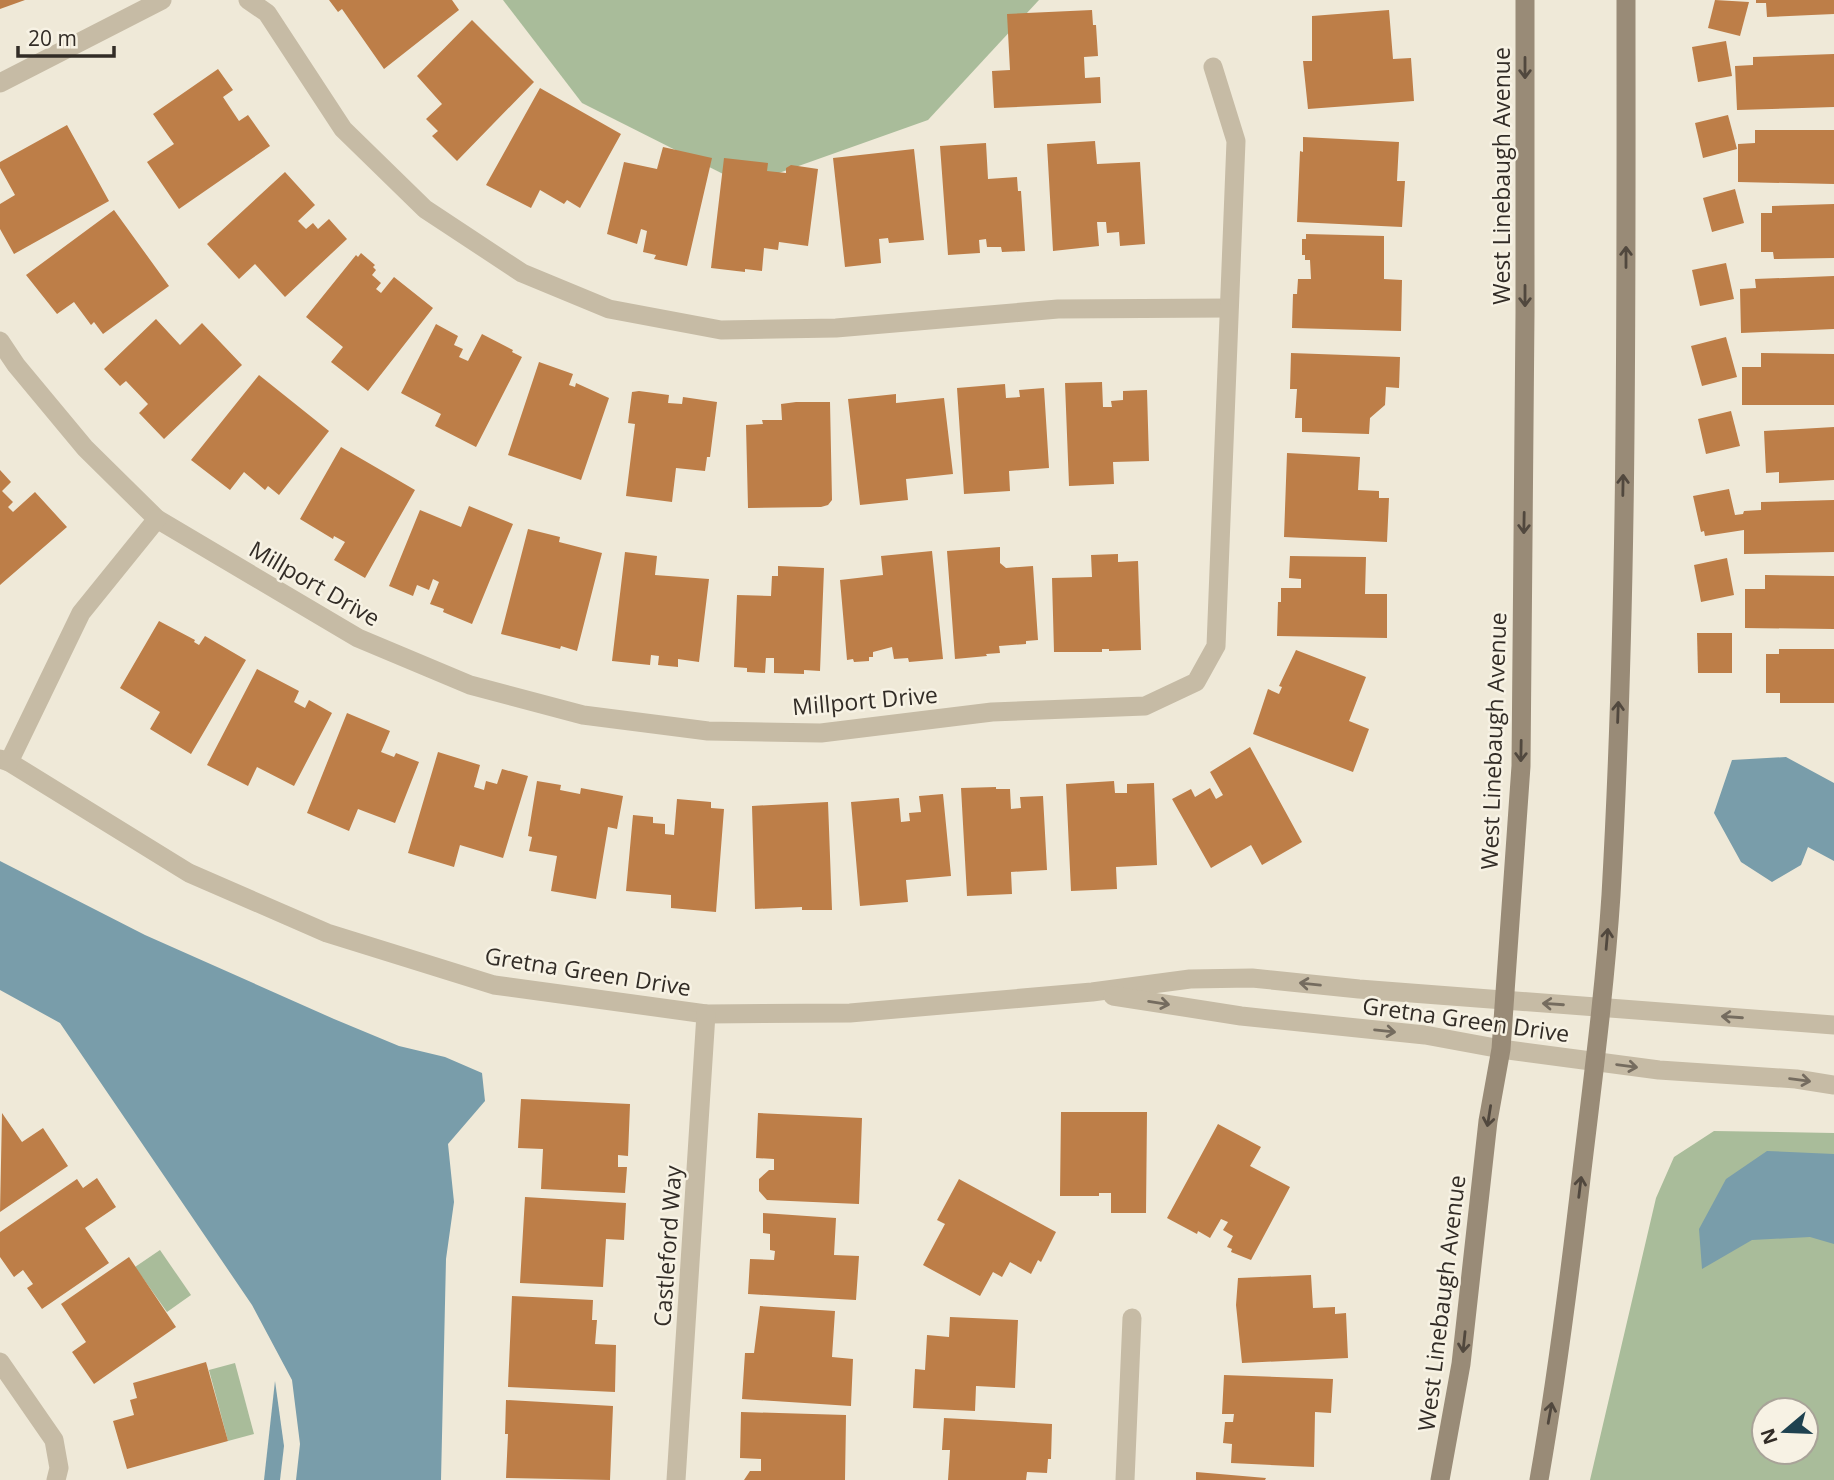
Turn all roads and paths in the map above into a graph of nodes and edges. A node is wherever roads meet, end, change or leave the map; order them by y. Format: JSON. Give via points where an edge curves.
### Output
{"nodes":[{"id":1,"x":162,"y":0,"type":"edge"},
{"id":2,"x":248,"y":0,"type":"edge"},
{"id":3,"x":1525,"y":0,"type":"edge"},
{"id":4,"x":1626,"y":0,"type":"edge"},
{"id":5,"x":1213,"y":67,"type":"dead end"},
{"id":6,"x":0,"y":83,"type":"edge"},
{"id":7,"x":1228,"y":307,"type":"junction"},
{"id":8,"x":0,"y":341,"type":"edge"},
{"id":9,"x":157,"y":519,"type":"junction"},
{"id":10,"x":5,"y":760,"type":"edge"},
{"id":11,"x":1092,"y":992,"type":"junction"},
{"id":12,"x":1504,"y":1000,"type":"junction"},
{"id":13,"x":1601,"y":1007,"type":"junction"},
{"id":14,"x":706,"y":1014,"type":"junction"},
{"id":15,"x":1834,"y":1025,"type":"edge"},
{"id":16,"x":1501,"y":1048,"type":"junction"},
{"id":17,"x":1595,"y":1061,"type":"junction"},
{"id":18,"x":1834,"y":1085,"type":"edge"},
{"id":19,"x":1132,"y":1318,"type":"dead end"},
{"id":20,"x":0,"y":1362,"type":"edge"},
{"id":21,"x":56,"y":1480,"type":"edge"},
{"id":22,"x":676,"y":1480,"type":"edge"},
{"id":23,"x":1125,"y":1480,"type":"edge"},
{"id":24,"x":1440,"y":1480,"type":"edge"},
{"id":25,"x":1539,"y":1480,"type":"edge"}],
"edges":[{"from":1,"to":6,"type":"street"},
{"from":2,"to":7,"type":"street","via":[[267,13],[343,129],[425,209],[522,274],[608,309],[720,330],[836,328],[1058,309]]},
{"from":3,"to":12,"type":"main road","name":"West Linebaugh Avenue","one_way":true,"via":[[1521,766]]},
{"from":13,"to":4,"type":"main road","one_way":true,"via":[[1611,897],[1620,680]]},
{"from":5,"to":7,"type":"street","name":"Millport Drive","via":[[1236,141]]},
{"from":7,"to":9,"type":"street","name":"Millport Drive","via":[[1216,646],[1196,682],[1145,706],[992,712],[821,733],[708,731],[583,715],[470,685],[358,638]]},
{"from":8,"to":9,"type":"street","name":"Millport Drive","via":[[85,448]]},
{"from":9,"to":10,"type":"street","via":[[81,613]]},
{"from":10,"to":14,"type":"street","name":"Gretna Green Drive","via":[[189,873],[327,933],[494,985]]},
{"from":12,"to":11,"type":"street","name":"Gretna Green Drive","one_way":true,"via":[[1252,978],[1190,979]]},
{"from":11,"to":14,"type":"street","name":"Gretna Green Drive","via":[[850,1013]]},
{"from":11,"to":16,"type":"street","name":"Gretna Green Drive","one_way":true,"via":[[1241,1016],[1425,1035]]},
{"from":13,"to":12,"type":"street","name":"Gretna Green Drive","one_way":true},
{"from":12,"to":16,"type":"main road","name":"West Linebaugh Avenue"},
{"from":15,"to":13,"type":"street","name":"Gretna Green Drive","one_way":true},
{"from":13,"to":17,"type":"main road"},
{"from":14,"to":22,"type":"street","name":"Castleford Way"},
{"from":16,"to":17,"type":"street","name":"Gretna Green Drive"},
{"from":16,"to":24,"type":"main road","name":"West Linebaugh Avenue","one_way":true,"via":[[1488,1121],[1461,1364]]},
{"from":17,"to":18,"type":"street","name":"Gretna Green Drive","one_way":true},
{"from":25,"to":17,"type":"main road","one_way":true,"via":[[1558,1369]]},
{"from":19,"to":23,"type":"street"},
{"from":20,"to":21,"type":"street","via":[[54,1440],[59,1468]]}]}
